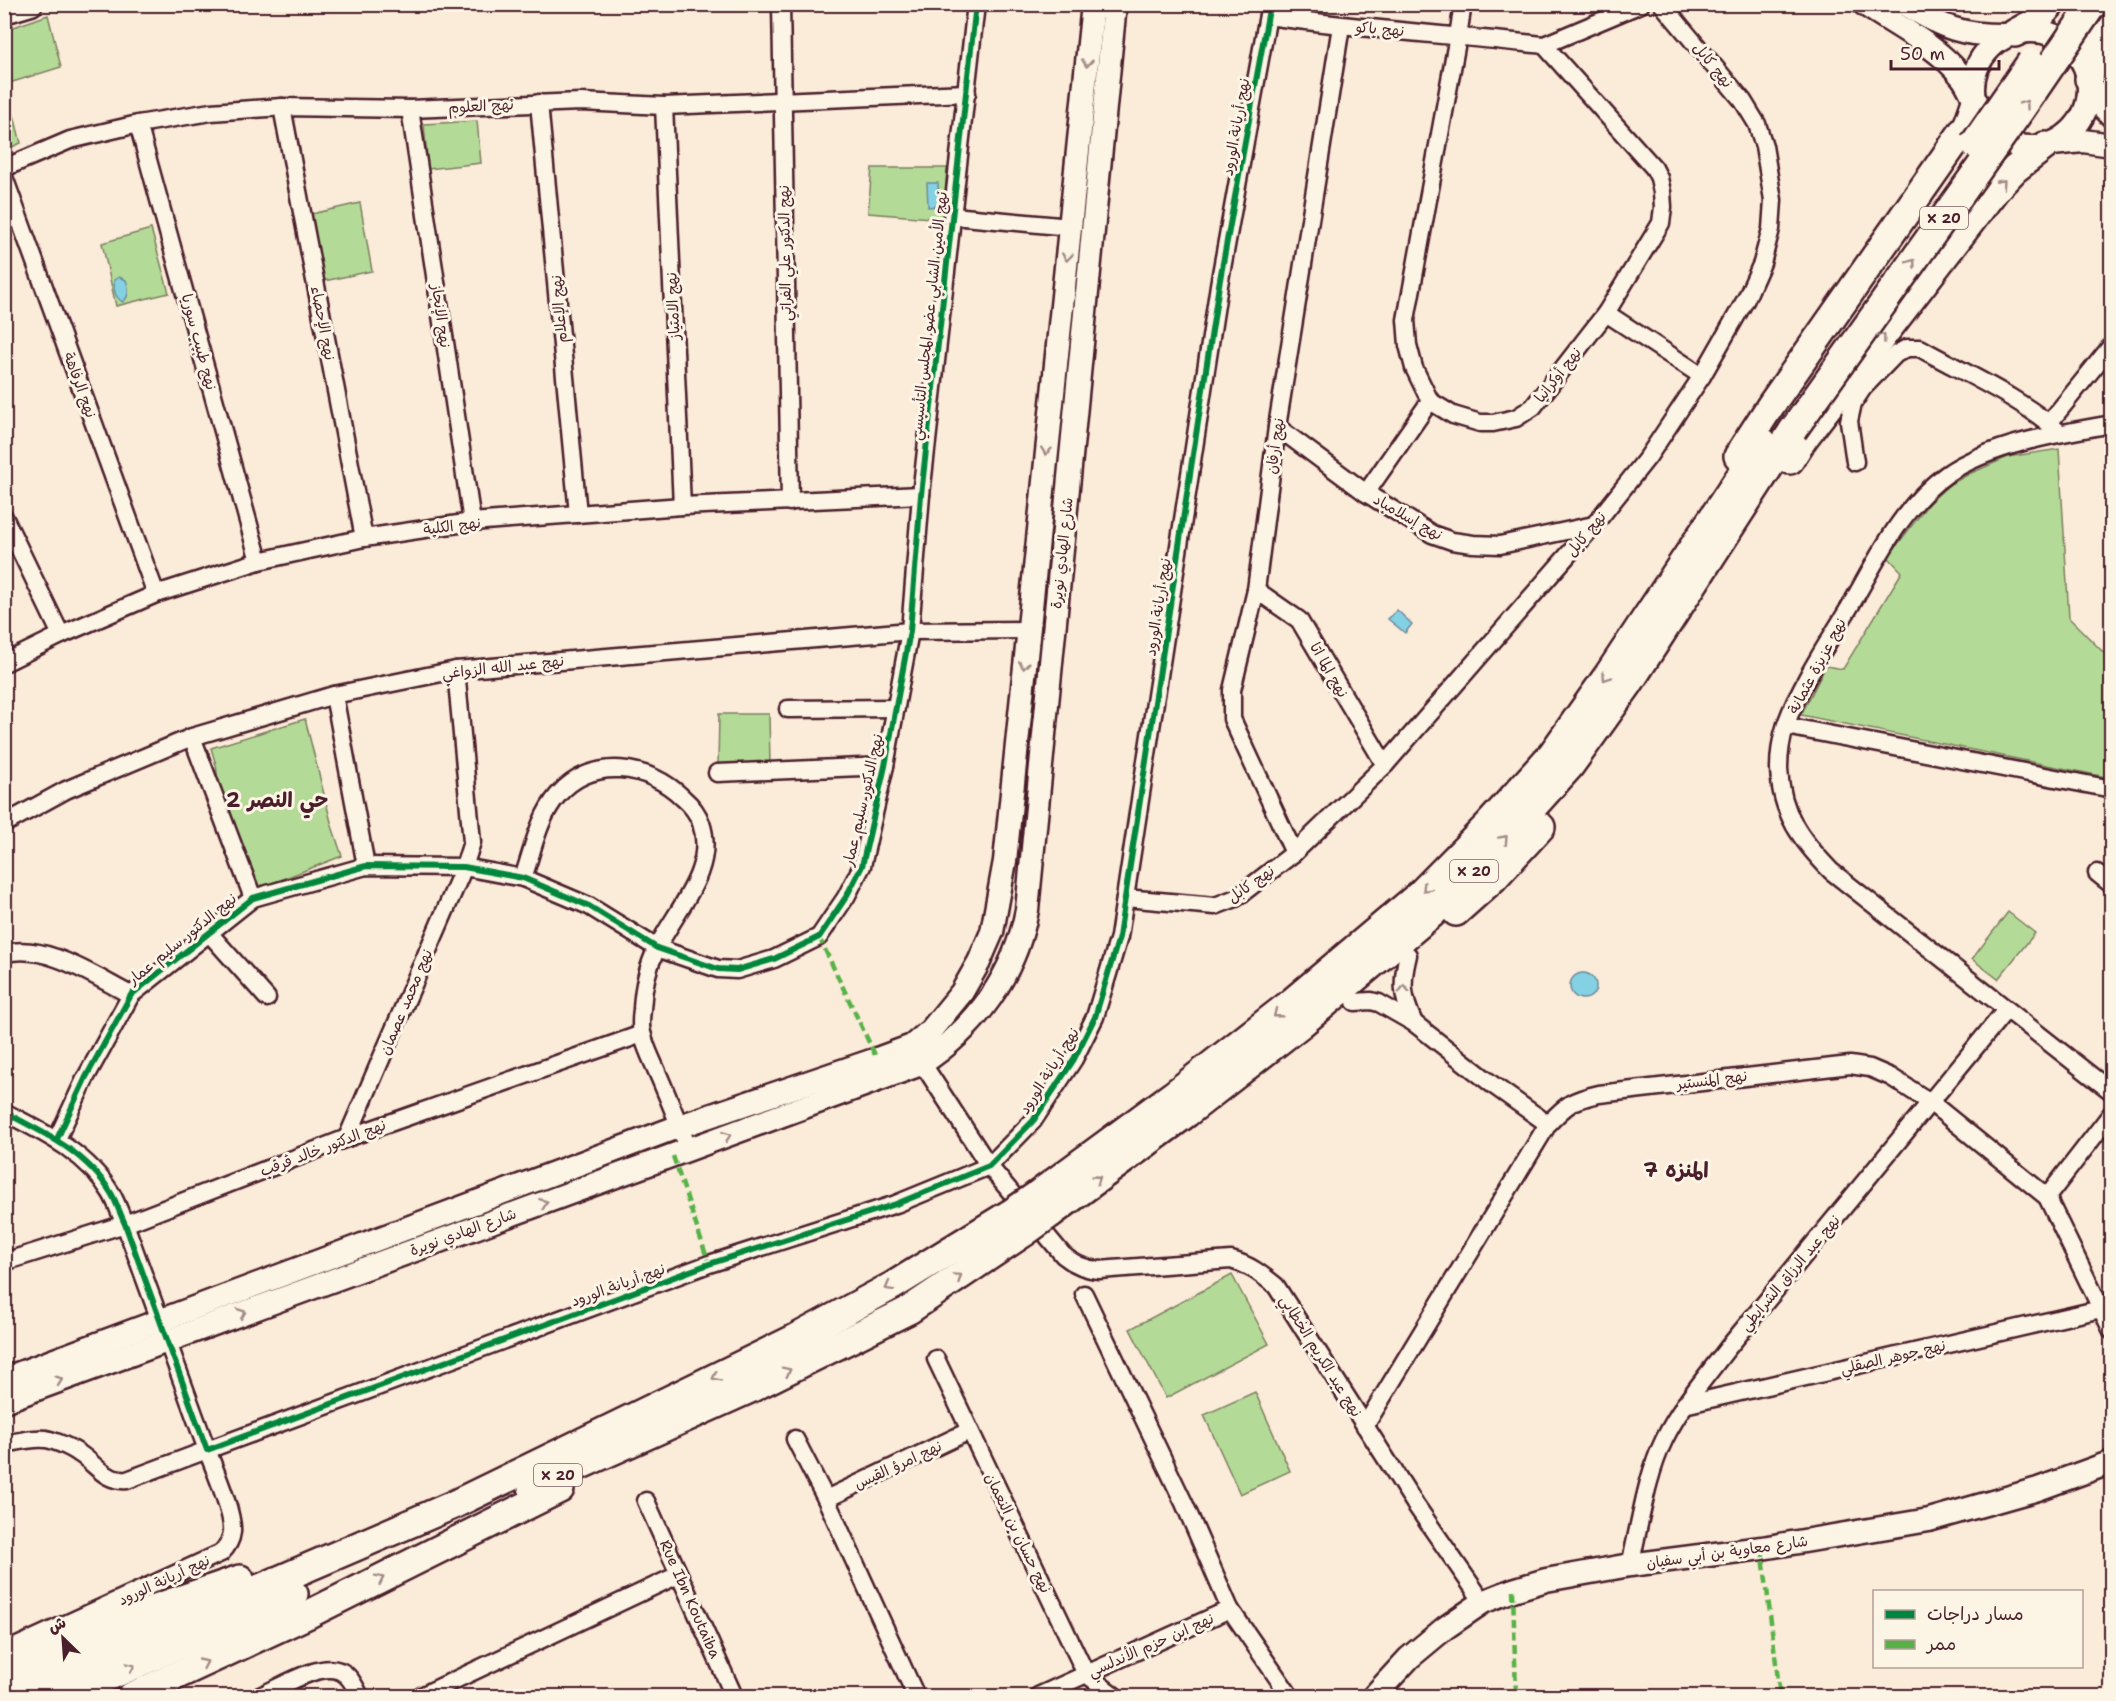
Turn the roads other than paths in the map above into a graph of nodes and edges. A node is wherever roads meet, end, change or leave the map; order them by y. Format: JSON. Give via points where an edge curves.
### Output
{"nodes":[{"id":1,"x":31,"y":4,"type":"edge"},
{"id":2,"x":781,"y":4,"type":"edge"},
{"id":3,"x":976,"y":4,"type":"edge"},
{"id":4,"x":1093,"y":4,"type":"edge"},
{"id":5,"x":1115,"y":4,"type":"edge"},
{"id":6,"x":1463,"y":4,"type":"edge"},
{"id":7,"x":1641,"y":4,"type":"edge"},
{"id":8,"x":1662,"y":4,"type":"edge"},
{"id":9,"x":1864,"y":4,"type":"edge"},
{"id":10,"x":1905,"y":4,"type":"edge"},
{"id":11,"x":2051,"y":4,"type":"edge"},
{"id":12,"x":2071,"y":4,"type":"edge"},
{"id":13,"x":2093,"y":4,"type":"edge"},
{"id":14,"x":5,"y":9,"type":"edge"},
{"id":15,"x":1269,"y":10,"type":"edge"},
{"id":16,"x":2112,"y":15,"type":"edge"},
{"id":17,"x":1341,"y":26,"type":"junction"},
{"id":18,"x":2011,"y":34,"type":"junction"},
{"id":19,"x":1458,"y":36,"type":"junction"},
{"id":20,"x":1544,"y":45,"type":"junction"},
{"id":21,"x":2090,"y":82,"type":"junction"},
{"id":22,"x":967,"y":93,"type":"junction"},
{"id":23,"x":782,"y":100,"type":"junction"},
{"id":24,"x":1974,"y":101,"type":"junction"},
{"id":25,"x":539,"y":103,"type":"junction"},
{"id":26,"x":664,"y":106,"type":"junction"},
{"id":27,"x":282,"y":107,"type":"junction"},
{"id":28,"x":410,"y":109,"type":"junction"},
{"id":29,"x":2112,"y":116,"type":"edge"},
{"id":30,"x":138,"y":124,"type":"junction"},
{"id":31,"x":2048,"y":145,"type":"junction"},
{"id":32,"x":2112,"y":145,"type":"edge"},
{"id":33,"x":4,"y":168,"type":"edge"},
{"id":34,"x":4,"y":177,"type":"edge"},
{"id":35,"x":953,"y":216,"type":"junction"},
{"id":36,"x":1070,"y":227,"type":"junction"},
{"id":37,"x":1606,"y":313,"type":"junction"},
{"id":38,"x":2112,"y":345,"type":"edge"},
{"id":39,"x":1702,"y":376,"type":"junction"},
{"id":40,"x":1430,"y":401,"type":"junction"},
{"id":41,"x":1786,"y":424,"type":"junction"},
{"id":42,"x":2112,"y":424,"type":"edge"},
{"id":43,"x":1277,"y":427,"type":"junction"},
{"id":44,"x":2055,"y":428,"type":"junction"},
{"id":45,"x":1855,"y":462,"type":"dead end"},
{"id":46,"x":1366,"y":493,"type":"junction"},
{"id":47,"x":921,"y":495,"type":"junction"},
{"id":48,"x":790,"y":502,"type":"junction"},
{"id":49,"x":682,"y":506,"type":"junction"},
{"id":50,"x":578,"y":514,"type":"junction"},
{"id":51,"x":4,"y":517,"type":"edge"},
{"id":52,"x":471,"y":522,"type":"junction"},
{"id":53,"x":1594,"y":525,"type":"junction"},
{"id":54,"x":364,"y":538,"type":"junction"},
{"id":55,"x":259,"y":561,"type":"junction"},
{"id":56,"x":1256,"y":590,"type":"junction"},
{"id":57,"x":156,"y":594,"type":"junction"},
{"id":58,"x":1027,"y":630,"type":"junction"},
{"id":59,"x":910,"y":631,"type":"junction"},
{"id":60,"x":61,"y":635,"type":"junction"},
{"id":61,"x":1640,"y":647,"type":"junction"},
{"id":62,"x":4,"y":663,"type":"edge"},
{"id":63,"x":456,"y":670,"type":"junction"},
{"id":64,"x":1628,"y":685,"type":"junction"},
{"id":65,"x":334,"y":695,"type":"junction"},
{"id":66,"x":896,"y":708,"type":"junction"},
{"id":67,"x":788,"y":709,"type":"dead end"},
{"id":68,"x":1786,"y":726,"type":"junction"},
{"id":69,"x":192,"y":737,"type":"junction"},
{"id":70,"x":1385,"y":765,"type":"junction"},
{"id":71,"x":885,"y":766,"type":"junction"},
{"id":72,"x":717,"y":772,"type":"dead end"},
{"id":73,"x":2112,"y":789,"type":"edge"},
{"id":74,"x":4,"y":824,"type":"edge"},
{"id":75,"x":1294,"y":853,"type":"junction"},
{"id":76,"x":366,"y":866,"type":"junction"},
{"id":77,"x":464,"y":867,"type":"junction"},
{"id":78,"x":2097,"y":873,"type":"dead end"},
{"id":79,"x":523,"y":878,"type":"junction"},
{"id":80,"x":2112,"y":885,"type":"edge"},
{"id":81,"x":254,"y":898,"type":"junction"},
{"id":82,"x":1125,"y":898,"type":"junction"},
{"id":83,"x":209,"y":933,"type":"junction"},
{"id":84,"x":657,"y":948,"type":"junction"},
{"id":85,"x":4,"y":954,"type":"edge"},
{"id":86,"x":1408,"y":955,"type":"junction"},
{"id":87,"x":131,"y":995,"type":"junction"},
{"id":88,"x":267,"y":998,"type":"dead end"},
{"id":89,"x":1355,"y":1002,"type":"junction"},
{"id":90,"x":2006,"y":1010,"type":"junction"},
{"id":91,"x":1414,"y":1023,"type":"junction"},
{"id":92,"x":642,"y":1034,"type":"junction"},
{"id":93,"x":916,"y":1055,"type":"junction"},
{"id":94,"x":2112,"y":1092,"type":"edge"},
{"id":95,"x":1930,"y":1102,"type":"junction"},
{"id":96,"x":4,"y":1112,"type":"edge"},
{"id":97,"x":1187,"y":1113,"type":"junction"},
{"id":98,"x":2112,"y":1113,"type":"edge"},
{"id":99,"x":1548,"y":1124,"type":"junction"},
{"id":100,"x":680,"y":1126,"type":"junction"},
{"id":101,"x":347,"y":1138,"type":"junction"},
{"id":102,"x":57,"y":1139,"type":"junction"},
{"id":103,"x":689,"y":1150,"type":"junction"},
{"id":104,"x":989,"y":1166,"type":"junction"},
{"id":105,"x":2047,"y":1197,"type":"junction"},
{"id":106,"x":1044,"y":1204,"type":"junction"},
{"id":107,"x":1018,"y":1222,"type":"junction"},
{"id":108,"x":125,"y":1224,"type":"junction"},
{"id":109,"x":4,"y":1262,"type":"edge"},
{"id":110,"x":1084,"y":1294,"type":"dead end"},
{"id":111,"x":2101,"y":1309,"type":"junction"},
{"id":112,"x":164,"y":1331,"type":"junction"},
{"id":113,"x":2112,"y":1331,"type":"edge"},
{"id":114,"x":936,"y":1359,"type":"dead end"},
{"id":115,"x":4,"y":1379,"type":"edge"},
{"id":116,"x":748,"y":1390,"type":"junction"},
{"id":117,"x":4,"y":1401,"type":"edge"},
{"id":118,"x":1684,"y":1405,"type":"junction"},
{"id":119,"x":1365,"y":1426,"type":"junction"},
{"id":120,"x":609,"y":1430,"type":"junction"},
{"id":121,"x":969,"y":1431,"type":"junction"},
{"id":122,"x":795,"y":1438,"type":"dead end"},
{"id":123,"x":4,"y":1444,"type":"edge"},
{"id":124,"x":207,"y":1450,"type":"junction"},
{"id":125,"x":2112,"y":1462,"type":"edge"},
{"id":126,"x":826,"y":1499,"type":"junction"},
{"id":127,"x":646,"y":1501,"type":"dead end"},
{"id":128,"x":1630,"y":1565,"type":"junction"},
{"id":129,"x":267,"y":1570,"type":"junction"},
{"id":130,"x":678,"y":1575,"type":"junction"},
{"id":131,"x":1483,"y":1602,"type":"junction"},
{"id":132,"x":1230,"y":1609,"type":"junction"},
{"id":133,"x":4,"y":1652,"type":"edge"},
{"id":134,"x":4,"y":1672,"type":"edge"},
{"id":135,"x":1086,"y":1674,"type":"junction"},
{"id":136,"x":4,"y":1683,"type":"edge"},
{"id":137,"x":69,"y":1686,"type":"edge"},
{"id":138,"x":15,"y":1696,"type":"edge"},
{"id":139,"x":132,"y":1696,"type":"edge"},
{"id":140,"x":260,"y":1696,"type":"edge"},
{"id":141,"x":360,"y":1696,"type":"edge"},
{"id":142,"x":421,"y":1696,"type":"edge"},
{"id":143,"x":735,"y":1696,"type":"edge"},
{"id":144,"x":916,"y":1696,"type":"edge"},
{"id":145,"x":1038,"y":1696,"type":"edge"},
{"id":146,"x":1115,"y":1696,"type":"edge"},
{"id":147,"x":1290,"y":1696,"type":"edge"},
{"id":148,"x":1374,"y":1696,"type":"edge"}],
"edges":[{"from":1,"to":14,"type":"main road"},
{"from":2,"to":23,"type":"street","name":"نهج الدكتور علي الفراتي"},
{"from":3,"to":22,"type":"street","name":"نهج الأمين الشابي عضو المجلس التأسيسي"},
{"from":4,"to":36,"type":"main road","name":"شارع الهادي نويرة","one_way":true},
{"from":5,"to":93,"type":"main road","name":"شارع الهادي نويرة","via":[[1023,933],[1015,956],[982,1010],[942,1050]]},
{"from":6,"to":19,"type":"street"},
{"from":7,"to":20,"type":"street"},
{"from":8,"to":39,"type":"street","name":"نهج كابل","via":[[1743,101],[1757,124],[1773,200],[1771,229],[1762,263]]},
{"from":9,"to":24,"type":"main road","via":[[1950,64],[1964,79]]},
{"from":10,"to":18,"type":"main road","via":[[1955,31],[1981,36]]},
{"from":11,"to":18,"type":"highway","via":[[2035,22]]},
{"from":12,"to":41,"type":"highway","number":"X 20","bridge":true},
{"from":41,"to":13,"type":"highway","number":"X 20","one_way":true,"bridge":true,"via":[[2022,108]]},
{"from":15,"to":17,"type":"street","name":"نهج باكو"},
{"from":15,"to":82,"type":"street","name":"نهج أريانة الورود","via":[[1220,285]]},
{"from":16,"to":21,"type":"highway","via":[[2098,44]]},
{"from":17,"to":19,"type":"street","name":"نهج باكو"},
{"from":17,"to":43,"type":"street","name":"نهج أرفان"},
{"from":18,"to":21,"type":"main road","via":[[2034,30],[2054,35],[2083,60]]},
{"from":18,"to":24,"type":"main road","via":[[1992,46],[1980,61],[1974,79]]},
{"from":19,"to":20,"type":"street"},
{"from":19,"to":40,"type":"street","via":[[1406,320],[1414,368]]},
{"from":20,"to":37,"type":"street","name":"نهج أوكرانيا","via":[[1659,178],[1663,207],[1660,223]]},
{"from":21,"to":29,"type":"main road","via":[[2096,97]]},
{"from":21,"to":31,"type":"main road","via":[[2088,103],[2080,121],[2067,135]]},
{"from":22,"to":23,"type":"street","name":"نهج العلوم"},
{"from":22,"to":35,"type":"street","name":"نهج الأمين الشابي عضو المجلس التأسيسي"},
{"from":23,"to":26,"type":"street","name":"نهج العلوم"},
{"from":23,"to":48,"type":"street","name":"نهج الدكتور علي الفراتي"},
{"from":24,"to":31,"type":"main road","via":[[1982,120],[2009,143],[2027,147]]},
{"from":24,"to":61,"type":"highway","via":[[1968,124],[1771,405],[1686,536]]},
{"from":25,"to":26,"type":"street","name":"نهج العلوم"},
{"from":25,"to":28,"type":"street","name":"نهج العلوم"},
{"from":25,"to":50,"type":"street","name":"نهج الإعلام"},
{"from":26,"to":49,"type":"street","name":"نهج الامتياز"},
{"from":27,"to":28,"type":"street","name":"نهج العلوم"},
{"from":27,"to":30,"type":"street","name":"نهج العلوم","via":[[211,112]]},
{"from":27,"to":54,"type":"street","name":"نهج الإحصاء"},
{"from":28,"to":52,"type":"street","name":"نهج الإنجاز"},
{"from":30,"to":33,"type":"street","name":"نهج العلوم","via":[[70,140]]},
{"from":30,"to":55,"type":"street","name":"نهج طبيب سوريا"},
{"from":31,"to":32,"type":"main road","via":[[2083,141]]},
{"from":61,"to":31,"type":"highway","one_way":true,"via":[[1728,558],[1804,438],[1976,214],[2014,169]]},
{"from":34,"to":57,"type":"street","name":"نهج الرفاهة"},
{"from":35,"to":36,"type":"street"},
{"from":35,"to":47,"type":"street","name":"نهج الأمين الشابي عضو المجلس التأسيسي"},
{"from":36,"to":58,"type":"main road","name":"شارع الهادي نويرة","one_way":true},
{"from":37,"to":39,"type":"street"},
{"from":37,"to":40,"type":"street","name":"نهج أوكرانيا","via":[[1533,407],[1515,418],[1493,423],[1473,421],[1453,416]]},
{"from":38,"to":44,"type":"street"},
{"from":39,"to":53,"type":"street","name":"نهج كابل","via":[[1648,457]]},
{"from":40,"to":46,"type":"street"},
{"from":41,"to":61,"type":"highway","number":"X 20"},
{"from":42,"to":44,"type":"street","name":"نهج عزيزة عثمانة"},
{"from":43,"to":46,"type":"street","name":"نهج إسلامباد"},
{"from":43,"to":56,"type":"street","name":"نهج أرفان"},
{"from":44,"to":45,"type":"street","via":[[2007,396],[1920,348],[1907,348],[1896,354],[1853,403],[1849,421]]},
{"from":44,"to":68,"type":"street","name":"نهج عزيزة عثمانة","via":[[1979,456],[1947,474],[1920,498],[1898,525],[1811,671]]},
{"from":46,"to":53,"type":"street","name":"نهج إسلامباد","via":[[1432,534],[1473,544],[1500,544]]},
{"from":47,"to":48,"type":"street","name":"نهج الكلية"},
{"from":47,"to":59,"type":"street","name":"نهج الأمين الشابي عضو المجلس التأسيسي"},
{"from":48,"to":49,"type":"street","name":"نهج الكلية"},
{"from":49,"to":50,"type":"street","name":"نهج الكلية"},
{"from":50,"to":52,"type":"street","name":"نهج الكلية"},
{"from":51,"to":60,"type":"street"},
{"from":52,"to":54,"type":"street","name":"نهج الكلية"},
{"from":53,"to":70,"type":"street","name":"نهج كابل"},
{"from":54,"to":55,"type":"street","name":"نهج الكلية"},
{"from":55,"to":57,"type":"street","name":"نهج الكلية"},
{"from":56,"to":70,"type":"street","name":"نهج الما اتا","via":[[1299,620]]},
{"from":56,"to":75,"type":"street","name":"نهج أرفان","via":[[1232,690],[1232,719]]},
{"from":57,"to":60,"type":"street","name":"نهج الكلية"},
{"from":58,"to":59,"type":"street","name":"نهج عبد الله الزواغي"},
{"from":58,"to":93,"type":"main road","name":"شارع الهادي نويرة","one_way":true,"via":[[1005,861],[992,932],[962,992]]},
{"from":59,"to":63,"type":"street","name":"نهج عبد الله الزواغي"},
{"from":59,"to":66,"type":"street","name":"نهج الدكتور سليم عمار"},
{"from":60,"to":62,"type":"street","name":"نهج الكلية"},
{"from":61,"to":64,"type":"highway","number":"X 20"},
{"from":61,"to":106,"type":"highway","number":"X 20","one_way":true,"via":[[1552,754],[1420,894]]},
{"from":63,"to":65,"type":"street","name":"نهج عبد الله الزواغي"},
{"from":63,"to":77,"type":"street","name":"نهج محمد عصمان","via":[[472,842]]},
{"from":64,"to":86,"type":"highway","via":[[1545,822],[1494,878]]},
{"from":97,"to":64,"type":"highway","number":"X 20","one_way":true,"via":[[1433,912],[1570,766]]},
{"from":65,"to":69,"type":"street","name":"نهج عبد الله الزواغي"},
{"from":65,"to":76,"type":"street"},
{"from":66,"to":67,"type":"street"},
{"from":66,"to":71,"type":"street","name":"نهج الدكتور سليم عمار"},
{"from":68,"to":73,"type":"street"},
{"from":68,"to":90,"type":"street","name":"نهج عزيزة عثمانة","via":[[1779,770],[1783,801],[1807,846],[1831,871]]},
{"from":69,"to":74,"type":"street","name":"نهج عبد الله الزواغي","via":[[66,790]]},
{"from":69,"to":81,"type":"street"},
{"from":70,"to":75,"type":"street","name":"نهج كابل"},
{"from":71,"to":72,"type":"street"},
{"from":71,"to":84,"type":"street","name":"نهج الدكتور سليم عمار","via":[[862,866],[819,937],[774,959],[737,970],[718,969]]},
{"from":75,"to":82,"type":"street","name":"نهج كابل","via":[[1236,898],[1215,906]]},
{"from":76,"to":77,"type":"street","name":"نهج الدكتور سليم عمار"},
{"from":76,"to":81,"type":"street","name":"نهج الدكتور سليم عمار"},
{"from":77,"to":79,"type":"street","name":"نهج الدكتور سليم عمار"},
{"from":77,"to":101,"type":"street","name":"نهج محمد عصمان"},
{"from":78,"to":80,"type":"street"},
{"from":79,"to":84,"type":"street","name":"نهج الدكتور سليم عمار","via":[[589,906]]},
{"from":79,"to":84,"type":"street","via":[[544,814],[559,794],[579,778],[602,769],[627,768],[649,774],[671,786],[689,804],[701,823],[705,848],[699,874]]},
{"from":81,"to":83,"type":"street","name":"نهج الدكتور سليم عمار"},
{"from":82,"to":104,"type":"street","name":"نهج أريانة الورود","via":[[1111,970],[1095,1017],[1074,1059],[1033,1121]]},
{"from":83,"to":87,"type":"street","name":"نهج الدكتور سليم عمار"},
{"from":83,"to":88,"type":"street"},
{"from":84,"to":92,"type":"street","via":[[647,975]]},
{"from":85,"to":87,"type":"street","via":[[30,952],[55,957]]},
{"from":86,"to":89,"type":"highway"},
{"from":91,"to":86,"type":"street","one_way":true,"via":[[1404,1001]]},
{"from":87,"to":102,"type":"street","name":"نهج الدكتور سليم عمار"},
{"from":89,"to":91,"type":"street","via":[[1379,1003]]},
{"from":89,"to":97,"type":"highway"},
{"from":90,"to":94,"type":"street","name":"نهج عزيزة عثمانة"},
{"from":90,"to":95,"type":"street","name":"نهج عبد الرزاق الشرايطي"},
{"from":91,"to":99,"type":"street"},
{"from":92,"to":100,"type":"street"},
{"from":92,"to":101,"type":"street","name":"نهج الدكتور خالد قرقب"},
{"from":93,"to":100,"type":"main road","name":"شارع الهادي نويرة","via":[[877,1059]]},
{"from":103,"to":93,"type":"main road","name":"شارع الهادي نويرة","one_way":true},
{"from":93,"to":104,"type":"street","name":"نهج عبد الكريم الخطابي"},
{"from":95,"to":99,"type":"street","name":"نهج المنستير","via":[[1891,1077],[1850,1065],[1599,1094],[1566,1105]]},
{"from":95,"to":105,"type":"street","name":"نهج المنستير"},
{"from":95,"to":118,"type":"street","name":"نهج عبد الرزاق الشرايطي"},
{"from":96,"to":102,"type":"street"},
{"from":106,"to":97,"type":"highway","number":"X 20","one_way":true},
{"from":98,"to":105,"type":"street"},
{"from":99,"to":119,"type":"street","name":"نهج المنستير"},
{"from":100,"to":103,"type":"street"},
{"from":100,"to":112,"type":"main road","name":"شارع الهادي نويرة"},
{"from":101,"to":108,"type":"street","name":"نهج الدكتور خالد قرقب"},
{"from":102,"to":108,"type":"street","via":[[91,1167],[112,1194]]},
{"from":112,"to":103,"type":"main road","name":"شارع الهادي نويرة","one_way":true},
{"from":104,"to":119,"type":"street","name":"نهج عبد الكريم الخطابي","via":[[1063,1255],[1086,1269],[1231,1260],[1256,1269],[1276,1286]]},
{"from":104,"to":124,"type":"street","name":"نهج أريانة الورود","via":[[896,1204],[709,1264]]},
{"from":105,"to":111,"type":"street","name":"نهج المنستير"},
{"from":106,"to":107,"type":"highway","number":"X 20","bridge":true},
{"from":116,"to":107,"type":"highway","number":"X 20","one_way":true,"via":[[909,1310]]},
{"from":107,"to":120,"type":"highway","number":"X 20","one_way":true},
{"from":108,"to":109,"type":"street","name":"نهج الدكتور خالد قرقب"},
{"from":108,"to":112,"type":"street"},
{"from":110,"to":132,"type":"street"},
{"from":111,"to":113,"type":"street","name":"نهج المنستير"},
{"from":111,"to":118,"type":"street","name":"نهج جوهر الصقلي"},
{"from":112,"to":115,"type":"main road","name":"شارع الهادي نويرة"},
{"from":117,"to":112,"type":"main road","name":"شارع الهادي نويرة","one_way":true},
{"from":112,"to":124,"type":"street","name":"نهج أريانة الورود"},
{"from":114,"to":121,"type":"street","name":"نهج حسان بن النعمان"},
{"from":137,"to":116,"type":"highway","number":"X 20","one_way":true},
{"from":139,"to":116,"type":"highway","one_way":true,"via":[[309,1614],[555,1492]]},
{"from":118,"to":128,"type":"street","name":"نهج عبد الرزاق الشرايطي","via":[[1663,1441],[1652,1473]]},
{"from":119,"to":131,"type":"street","name":"نهج عبد الكريم الخطابي"},
{"from":120,"to":129,"type":"highway"},
{"from":120,"to":137,"type":"highway","number":"X 20"},
{"from":121,"to":126,"type":"street","name":"نهج امرؤ القيس"},
{"from":121,"to":135,"type":"street","name":"نهج حسان بن النعمان"},
{"from":122,"to":126,"type":"street"},
{"from":123,"to":124,"type":"street","name":"نهج أريانة الورود","via":[[46,1439],[79,1453],[116,1481]]},
{"from":124,"to":133,"type":"street","name":"نهج أريانة الورود","via":[[226,1500],[232,1531],[229,1544],[221,1553]]},
{"from":125,"to":128,"type":"main road","name":"شارع معاوية بن أبي سفيان","via":[[1929,1521]]},
{"from":126,"to":144,"type":"street"},
{"from":127,"to":130,"type":"street","name":"Rue Ibn Koutaiba"},
{"from":128,"to":131,"type":"main road","name":"شارع معاوية بن أبي سفيان","via":[[1546,1580]]},
{"from":129,"to":134,"type":"highway","via":[[141,1613]]},
{"from":129,"to":136,"type":"highway"},
{"from":130,"to":142,"type":"street"},
{"from":130,"to":143,"type":"street","name":"Rue Ibn Koutaiba"},
{"from":131,"to":148,"type":"main road","name":"شارع معاوية بن أبي سفيان","via":[[1409,1658]]},
{"from":132,"to":135,"type":"street","name":"نهج ابن حزم الأندلسي"},
{"from":132,"to":147,"type":"street"},
{"from":135,"to":145,"type":"street","name":"نهج ابن حزم الأندلسي"},
{"from":135,"to":146,"type":"street","name":"نهج حسان بن النعمان"},
{"from":137,"to":138,"type":"highway","number":"X 20"},
{"from":140,"to":141,"type":"street","via":[[328,1668],[350,1678]]}]}
